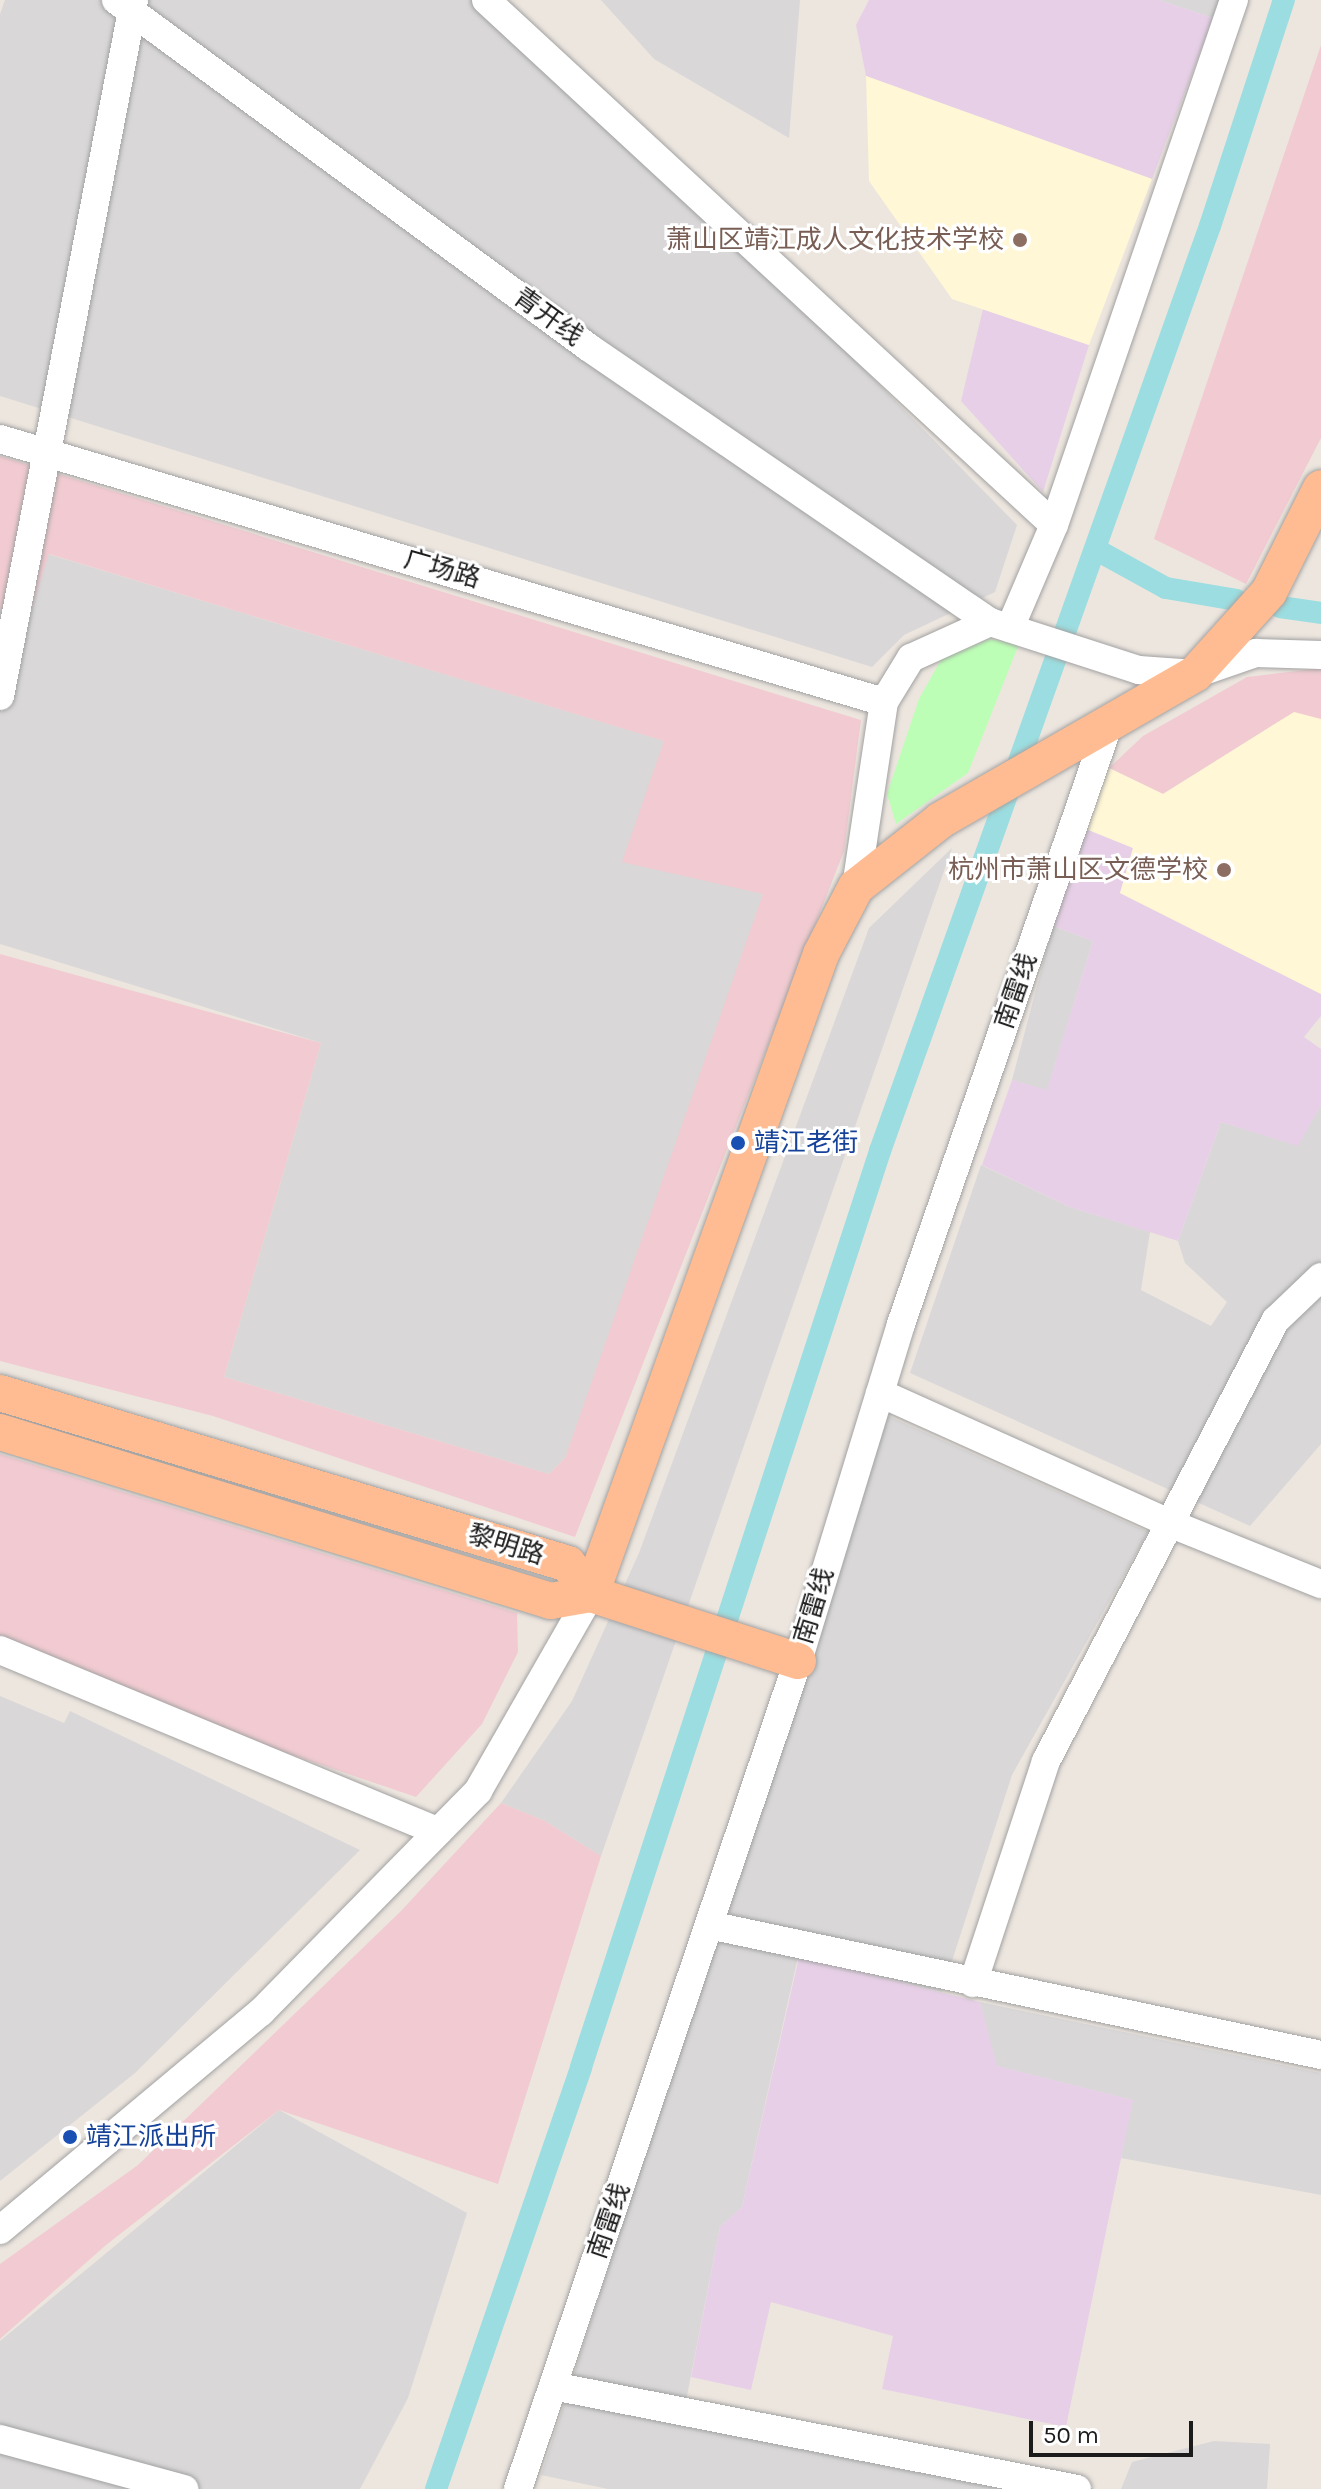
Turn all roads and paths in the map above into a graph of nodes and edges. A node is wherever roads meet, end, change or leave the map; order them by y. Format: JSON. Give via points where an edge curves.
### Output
{"nodes":[{"id":1,"x":486,"y":0,"type":"edge"},
{"id":2,"x":1234,"y":0,"type":"edge"},
{"id":3,"x":127,"y":4,"type":"edge"},
{"id":4,"x":0,"y":439,"type":"edge"},
{"id":5,"x":44,"y":452,"type":"junction"},
{"id":6,"x":1321,"y":488,"type":"edge"},
{"id":7,"x":1054,"y":525,"type":"junction"},
{"id":8,"x":1008,"y":627,"type":"junction"},
{"id":9,"x":1321,"y":655,"type":"edge"},
{"id":10,"x":1195,"y":674,"type":"junction"},
{"id":11,"x":0,"y":696,"type":"edge"},
{"id":12,"x":884,"y":702,"type":"junction"},
{"id":13,"x":1109,"y":723,"type":"junction"},
{"id":14,"x":856,"y":887,"type":"junction"},
{"id":15,"x":1321,"y":1277,"type":"edge"},
{"id":16,"x":0,"y":1393,"type":"edge"},
{"id":17,"x":880,"y":1393,"type":"junction"},
{"id":18,"x":0,"y":1432,"type":"edge"},
{"id":19,"x":1169,"y":1523,"type":"junction"},
{"id":20,"x":1321,"y":1584,"type":"edge"},
{"id":21,"x":591,"y":1594,"type":"junction"},
{"id":22,"x":0,"y":1650,"type":"edge"},
{"id":23,"x":782,"y":1656,"type":"junction"},
{"id":24,"x":438,"y":1831,"type":"junction"},
{"id":25,"x":709,"y":1925,"type":"junction"},
{"id":26,"x":973,"y":1983,"type":"junction"},
{"id":27,"x":1321,"y":2055,"type":"edge"},
{"id":28,"x":0,"y":2230,"type":"edge"},
{"id":29,"x":553,"y":2386,"type":"junction"},
{"id":30,"x":0,"y":2439,"type":"edge"},
{"id":31,"x":184,"y":2489,"type":"edge"},
{"id":32,"x":518,"y":2489,"type":"edge"},
{"id":33,"x":1077,"y":2489,"type":"edge"}],
"edges":[{"from":1,"to":7,"type":"street"},
{"from":2,"to":7,"type":"street"},
{"from":3,"to":5,"type":"street"},
{"from":3,"to":8,"type":"street","name":"青开线","via":[[588,347]]},
{"from":4,"to":5,"type":"street","name":"广场路"},
{"from":5,"to":11,"type":"street"},
{"from":5,"to":12,"type":"street","name":"广场路"},
{"from":6,"to":10,"type":"main road","via":[[1269,592]]},
{"from":7,"to":8,"type":"street"},
{"from":8,"to":10,"type":"street","name":"青开线","via":[[1139,670]]},
{"from":8,"to":12,"type":"street","via":[[911,658]]},
{"from":9,"to":10,"type":"street","via":[[1256,653]]},
{"from":10,"to":13,"type":"main road"},
{"from":12,"to":14,"type":"street"},
{"from":13,"to":14,"type":"main road","via":[[952,813]]},
{"from":13,"to":17,"type":"street","name":"南雷线"},
{"from":14,"to":21,"type":"main road","via":[[821,954]]},
{"from":15,"to":19,"type":"street","via":[[1276,1320]]},
{"from":16,"to":21,"type":"main road","name":"黎明路","via":[[568,1564]]},
{"from":17,"to":19,"type":"street"},
{"from":17,"to":23,"type":"street","name":"南雷线"},
{"from":18,"to":21,"type":"main road","name":"黎明路","via":[[551,1601]]},
{"from":19,"to":20,"type":"street"},
{"from":19,"to":26,"type":"street","via":[[1046,1761]]},
{"from":21,"to":23,"type":"main road"},
{"from":21,"to":24,"type":"street","via":[[478,1791]]},
{"from":22,"to":24,"type":"street"},
{"from":23,"to":25,"type":"street","name":"南雷线"},
{"from":24,"to":28,"type":"street","via":[[261,2012]]},
{"from":25,"to":26,"type":"street"},
{"from":25,"to":29,"type":"street","name":"南雷线"},
{"from":26,"to":27,"type":"street"},
{"from":29,"to":32,"type":"street","name":"南雷线"},
{"from":29,"to":33,"type":"street"},
{"from":30,"to":31,"type":"street"}]}
